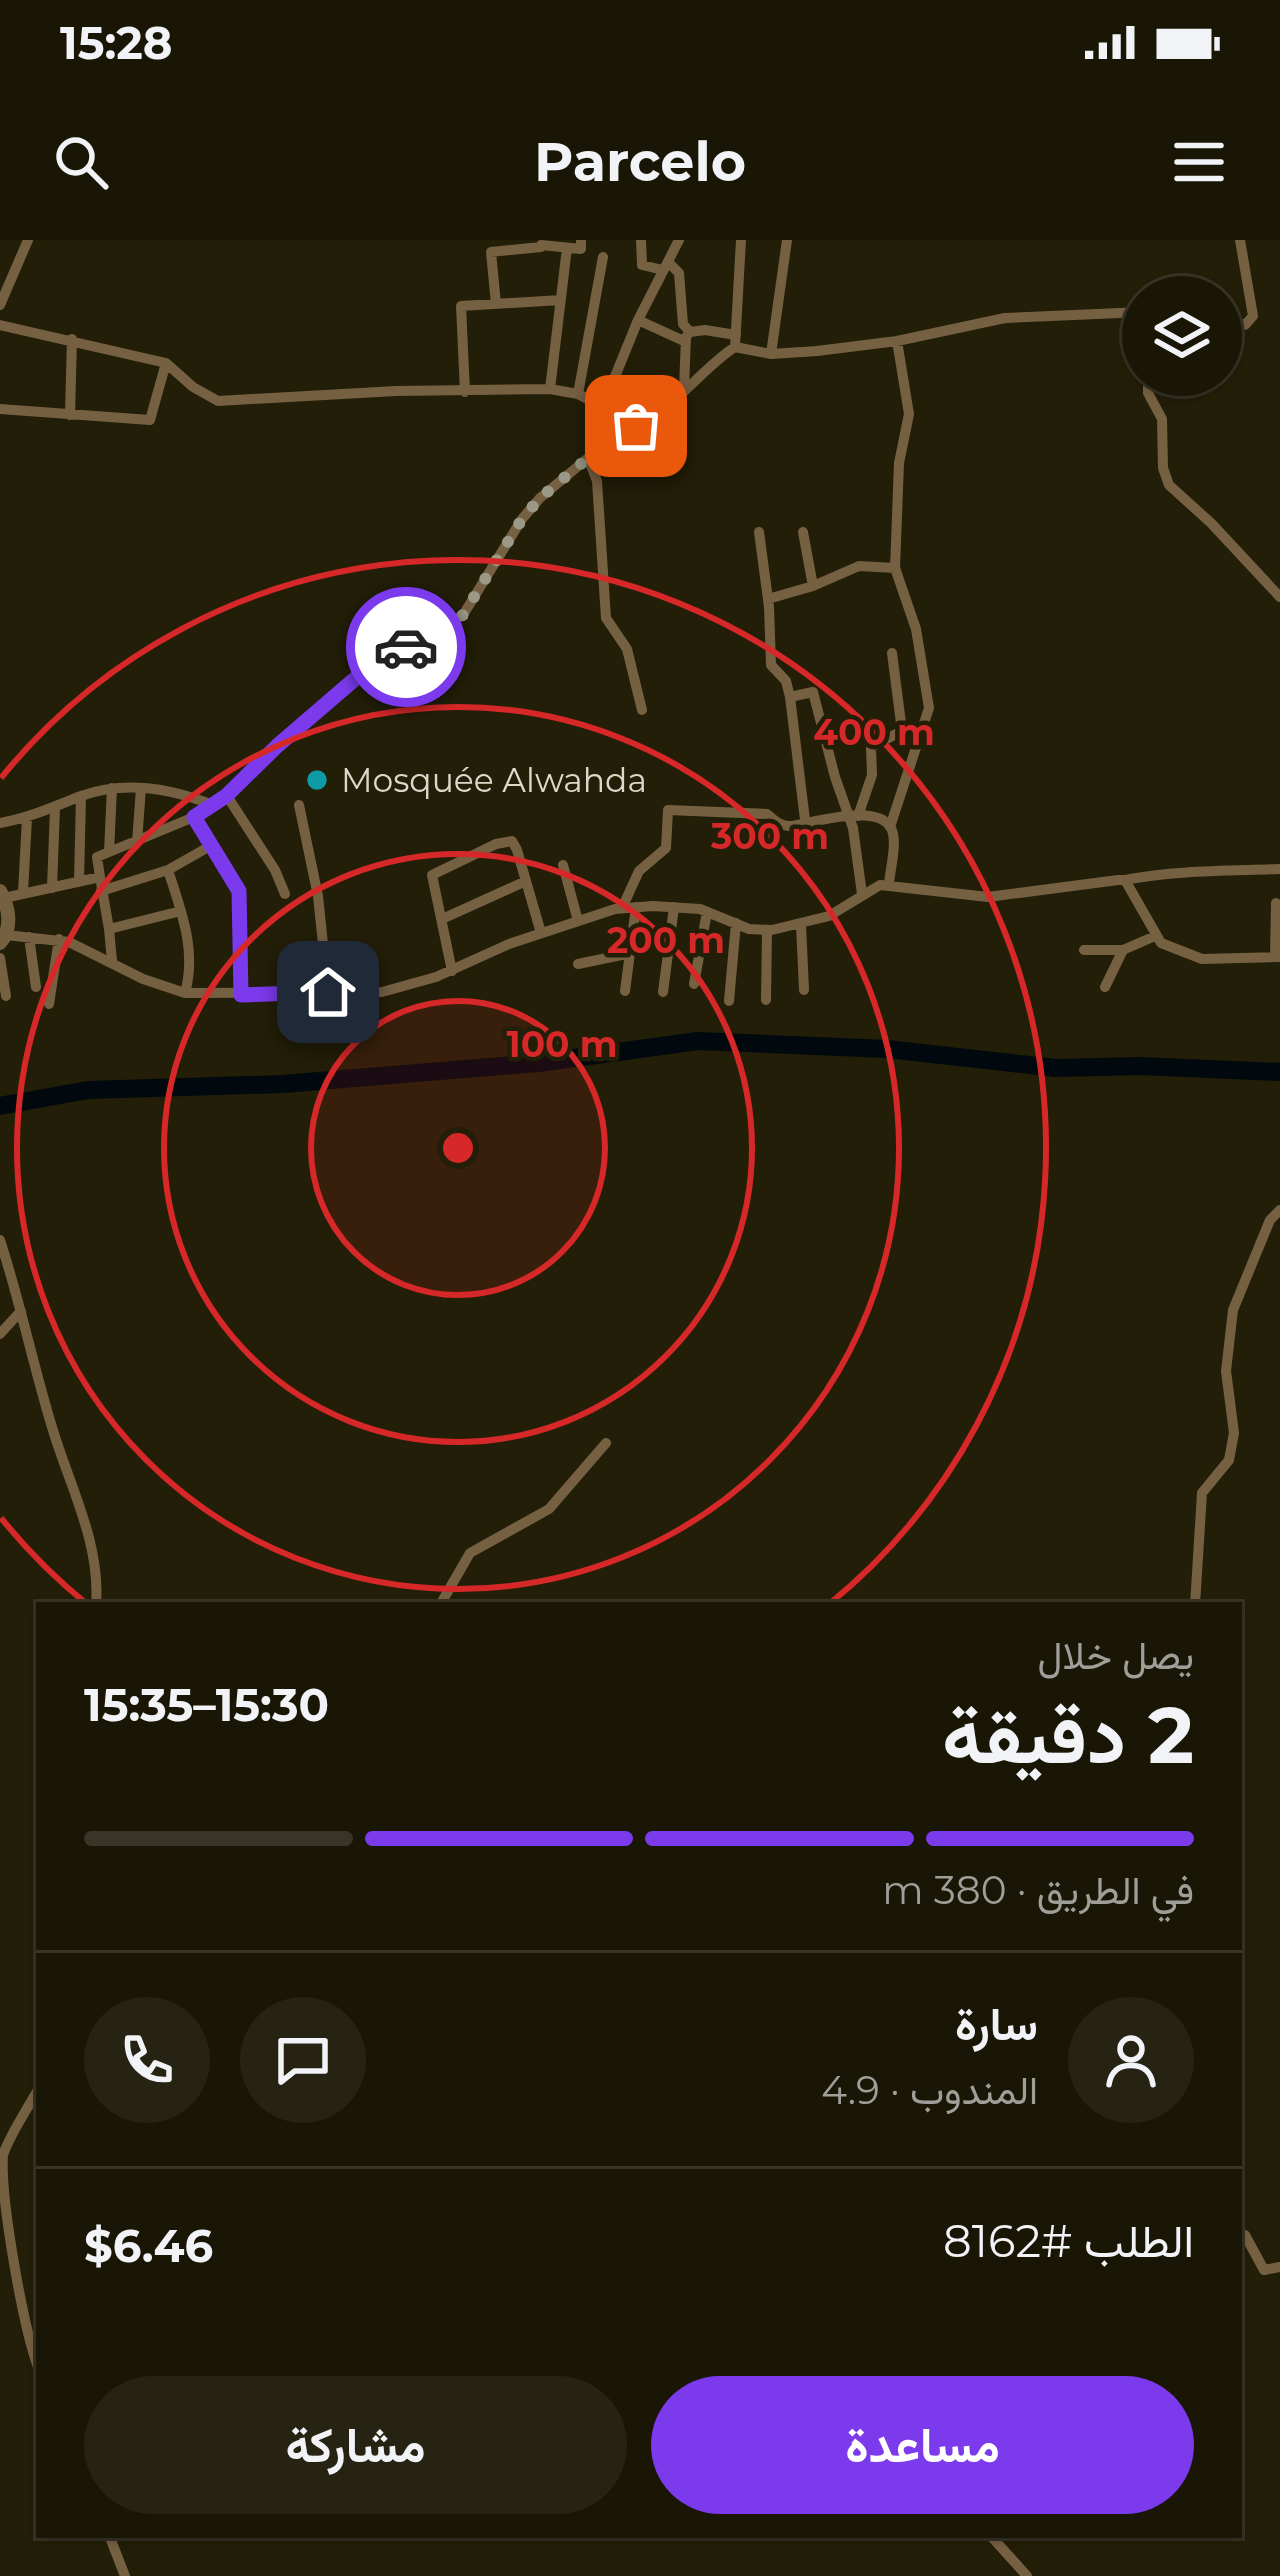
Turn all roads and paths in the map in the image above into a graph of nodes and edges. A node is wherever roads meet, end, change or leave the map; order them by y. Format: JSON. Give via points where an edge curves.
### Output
{"nodes":[{"id":1,"x":28,"y":240,"type":"edge"},
{"id":2,"x":581,"y":240,"type":"edge"},
{"id":3,"x":641,"y":240,"type":"edge"},
{"id":4,"x":679,"y":240,"type":"edge"},
{"id":5,"x":741,"y":240,"type":"edge"},
{"id":6,"x":787,"y":240,"type":"edge"},
{"id":7,"x":1240,"y":240,"type":"edge"},
{"id":8,"x":541,"y":243,"type":"edge"},
{"id":9,"x":567,"y":248,"type":"junction"},
{"id":10,"x":603,"y":257,"type":"dead end"},
{"id":11,"x":666,"y":266,"type":"junction"},
{"id":12,"x":562,"y":300,"type":"junction"},
{"id":13,"x":0,"y":304,"type":"edge"},
{"id":14,"x":496,"y":304,"type":"junction"},
{"id":15,"x":1122,"y":312,"type":"edge"},
{"id":16,"x":638,"y":320,"type":"junction"},
{"id":17,"x":0,"y":325,"type":"edge"},
{"id":18,"x":1242,"y":325,"type":"edge"},
{"id":19,"x":688,"y":337,"type":"junction"},
{"id":20,"x":72,"y":339,"type":"junction"},
{"id":21,"x":735,"y":341,"type":"junction"},
{"id":22,"x":896,"y":341,"type":"junction"},
{"id":23,"x":771,"y":354,"type":"junction"},
{"id":24,"x":166,"y":363,"type":"junction"},
{"id":25,"x":684,"y":388,"type":"junction"},
{"id":26,"x":550,"y":389,"type":"junction"},
{"id":27,"x":465,"y":392,"type":"junction"},
{"id":28,"x":578,"y":394,"type":"junction"},
{"id":29,"x":1150,"y":396,"type":"edge"},
{"id":30,"x":603,"y":406,"type":"junction"},
{"id":31,"x":0,"y":409,"type":"edge"},
{"id":32,"x":70,"y":415,"type":"junction"},
{"id":33,"x":619,"y":418,"type":"junction"},
{"id":34,"x":588,"y":458,"type":"junction"},
{"id":35,"x":759,"y":532,"type":"dead end"},
{"id":36,"x":802,"y":532,"type":"dead end"},
{"id":37,"x":895,"y":568,"type":"junction"},
{"id":38,"x":813,"y":586,"type":"junction"},
{"id":39,"x":1280,"y":597,"type":"edge"},
{"id":40,"x":767,"y":599,"type":"junction"},
{"id":41,"x":892,"y":653,"type":"dead end"},
{"id":42,"x":790,"y":697,"type":"junction"},
{"id":43,"x":642,"y":710,"type":"dead end"},
{"id":44,"x":112,"y":788,"type":"junction"},
{"id":45,"x":141,"y":788,"type":"junction"},
{"id":46,"x":80,"y":796,"type":"junction"},
{"id":47,"x":226,"y":796,"type":"junction"},
{"id":48,"x":210,"y":804,"type":"junction"},
{"id":49,"x":299,"y":805,"type":"dead end"},
{"id":50,"x":56,"y":808,"type":"junction"},
{"id":51,"x":852,"y":816,"type":"junction"},
{"id":52,"x":194,"y":817,"type":"junction"},
{"id":53,"x":27,"y":818,"type":"junction"},
{"id":54,"x":805,"y":820,"type":"junction"},
{"id":55,"x":1,"y":823,"type":"edge"},
{"id":56,"x":890,"y":827,"type":"junction"},
{"id":57,"x":0,"y":833,"type":"edge"},
{"id":58,"x":137,"y":842,"type":"junction"},
{"id":59,"x":212,"y":845,"type":"junction"},
{"id":60,"x":109,"y":852,"type":"junction"},
{"id":61,"x":563,"y":865,"type":"dead end"},
{"id":62,"x":1280,"y":869,"type":"edge"},
{"id":63,"x":168,"y":870,"type":"junction"},
{"id":64,"x":100,"y":877,"type":"junction"},
{"id":65,"x":1125,"y":880,"type":"junction"},
{"id":66,"x":526,"y":881,"type":"junction"},
{"id":67,"x":80,"y":882,"type":"junction"},
{"id":68,"x":889,"y":884,"type":"junction"},
{"id":69,"x":52,"y":888,"type":"junction"},
{"id":70,"x":101,"y":891,"type":"junction"},
{"id":71,"x":22,"y":892,"type":"junction"},
{"id":72,"x":285,"y":893,"type":"dead end"},
{"id":73,"x":862,"y":893,"type":"junction"},
{"id":74,"x":2,"y":894,"type":"edge"},
{"id":75,"x":1276,"y":903,"type":"dead end"},
{"id":76,"x":636,"y":907,"type":"junction"},
{"id":77,"x":674,"y":907,"type":"junction"},
{"id":78,"x":622,"y":908,"type":"junction"},
{"id":79,"x":181,"y":911,"type":"junction"},
{"id":80,"x":706,"y":912,"type":"junction"},
{"id":81,"x":442,"y":919,"type":"junction"},
{"id":82,"x":320,"y":921,"type":"junction"},
{"id":83,"x":578,"y":921,"type":"junction"},
{"id":84,"x":304,"y":923,"type":"dead end"},
{"id":85,"x":736,"y":923,"type":"junction"},
{"id":86,"x":801,"y":926,"type":"junction"},
{"id":87,"x":109,"y":929,"type":"junction"},
{"id":88,"x":766,"y":930,"type":"junction"},
{"id":89,"x":541,"y":933,"type":"junction"},
{"id":90,"x":1155,"y":936,"type":"junction"},
{"id":91,"x":29,"y":938,"type":"junction"},
{"id":92,"x":3,"y":939,"type":"edge"},
{"id":93,"x":59,"y":939,"type":"junction"},
{"id":94,"x":296,"y":950,"type":"dead end"},
{"id":95,"x":355,"y":950,"type":"dead end"},
{"id":96,"x":1084,"y":950,"type":"dead end"},
{"id":97,"x":1123,"y":950,"type":"junction"},
{"id":98,"x":321,"y":951,"type":"junction"},
{"id":99,"x":631,"y":953,"type":"junction"},
{"id":100,"x":1278,"y":957,"type":"edge"},
{"id":101,"x":0,"y":958,"type":"edge"},
{"id":102,"x":112,"y":961,"type":"junction"},
{"id":103,"x":578,"y":964,"type":"dead end"},
{"id":104,"x":452,"y":971,"type":"junction"},
{"id":105,"x":694,"y":984,"type":"dead end"},
{"id":106,"x":37,"y":987,"type":"dead end"},
{"id":107,"x":1105,"y":987,"type":"dead end"},
{"id":108,"x":804,"y":990,"type":"dead end"},
{"id":109,"x":625,"y":991,"type":"dead end"},
{"id":110,"x":328,"y":992,"type":"junction"},
{"id":111,"x":663,"y":992,"type":"dead end"},
{"id":112,"x":185,"y":993,"type":"junction"},
{"id":113,"x":241,"y":995,"type":"junction"},
{"id":114,"x":6,"y":996,"type":"dead end"},
{"id":115,"x":729,"y":1000,"type":"dead end"},
{"id":116,"x":766,"y":1000,"type":"dead end"},
{"id":117,"x":49,"y":1004,"type":"dead end"},
{"id":118,"x":1280,"y":1210,"type":"edge"},
{"id":119,"x":0,"y":1240,"type":"edge"},
{"id":120,"x":20,"y":1311,"type":"junction"},
{"id":121,"x":0,"y":1334,"type":"edge"},
{"id":122,"x":606,"y":1443,"type":"dead end"},
{"id":123,"x":96,"y":1602,"type":"edge"},
{"id":124,"x":442,"y":1602,"type":"edge"},
{"id":125,"x":1195,"y":1602,"type":"edge"},
{"id":126,"x":36,"y":2094,"type":"edge"},
{"id":127,"x":1242,"y":2234,"type":"edge"},
{"id":128,"x":1280,"y":2267,"type":"edge"},
{"id":129,"x":36,"y":2362,"type":"edge"},
{"id":130,"x":111,"y":2538,"type":"edge"},
{"id":131,"x":993,"y":2538,"type":"edge"},
{"id":132,"x":125,"y":2576,"type":"edge"},
{"id":133,"x":1027,"y":2576,"type":"edge"}],
"edges":[{"from":1,"to":13,"type":"street"},
{"from":2,"to":9,"type":"street","via":[[581,249]]},
{"from":3,"to":11,"type":"street","via":[[642,265]]},
{"from":4,"to":11,"type":"street"},
{"from":5,"to":21,"type":"street"},
{"from":6,"to":23,"type":"street"},
{"from":7,"to":18,"type":"street","via":[[1253,316]]},
{"from":8,"to":9,"type":"street"},
{"from":8,"to":14,"type":"street","via":[[491,252]]},
{"from":9,"to":12,"type":"street"},
{"from":10,"to":28,"type":"street"},
{"from":11,"to":16,"type":"street"},
{"from":11,"to":19,"type":"street","via":[[679,273]]},
{"from":12,"to":14,"type":"street"},
{"from":12,"to":26,"type":"street"},
{"from":14,"to":27,"type":"street","via":[[461,306]]},
{"from":15,"to":22,"type":"street","via":[[1005,318]]},
{"from":16,"to":19,"type":"street"},
{"from":16,"to":30,"type":"street"},
{"from":17,"to":20,"type":"street"},
{"from":19,"to":21,"type":"street","via":[[705,330]]},
{"from":19,"to":25,"type":"street"},
{"from":20,"to":24,"type":"street"},
{"from":20,"to":32,"type":"street"},
{"from":21,"to":23,"type":"street"},
{"from":21,"to":25,"type":"street"},
{"from":22,"to":23,"type":"street"},
{"from":22,"to":37,"type":"street","via":[[908,414]]},
{"from":24,"to":27,"type":"street","via":[[218,401]]},
{"from":24,"to":32,"type":"street","via":[[150,420]]},
{"from":25,"to":33,"type":"street","via":[[646,424]]},
{"from":26,"to":27,"type":"street"},
{"from":26,"to":28,"type":"street"},
{"from":28,"to":30,"type":"street"},
{"from":29,"to":39,"type":"street","via":[[1162,419],[1169,485]]},
{"from":30,"to":33,"type":"street"},
{"from":31,"to":32,"type":"street"},
{"from":33,"to":34,"type":"street"},
{"from":34,"to":43,"type":"street","via":[[598,481],[606,618],[627,649]]},
{"from":34,"to":47,"type":"street","via":[[522,519],[463,615],[370,666]]},
{"from":35,"to":40,"type":"street"},
{"from":36,"to":38,"type":"street"},
{"from":37,"to":38,"type":"street","via":[[866,565]]},
{"from":37,"to":56,"type":"street","via":[[916,629],[929,708]]},
{"from":38,"to":40,"type":"street"},
{"from":40,"to":42,"type":"street","via":[[771,665]]},
{"from":41,"to":51,"type":"street","via":[[902,731],[871,747],[872,775]]},
{"from":42,"to":51,"type":"street","via":[[813,692]]},
{"from":42,"to":54,"type":"street"},
{"from":44,"to":45,"type":"street"},
{"from":44,"to":46,"type":"street"},
{"from":44,"to":60,"type":"street"},
{"from":45,"to":48,"type":"street"},
{"from":45,"to":58,"type":"street"},
{"from":46,"to":50,"type":"street"},
{"from":46,"to":67,"type":"street"},
{"from":47,"to":48,"type":"street"},
{"from":47,"to":72,"type":"street"},
{"from":48,"to":52,"type":"street"},
{"from":49,"to":82,"type":"street"},
{"from":50,"to":53,"type":"street"},
{"from":50,"to":69,"type":"street"},
{"from":51,"to":54,"type":"street"},
{"from":51,"to":56,"type":"street"},
{"from":51,"to":73,"type":"street"},
{"from":52,"to":58,"type":"street"},
{"from":52,"to":59,"type":"street"},
{"from":53,"to":55,"type":"street"},
{"from":53,"to":71,"type":"street"},
{"from":54,"to":78,"type":"street","via":[[790,826],[767,814],[668,810],[666,848],[639,871]]},
{"from":55,"to":57,"type":"street"},
{"from":56,"to":68,"type":"street"},
{"from":58,"to":60,"type":"street"},
{"from":59,"to":63,"type":"street"},
{"from":59,"to":113,"type":"street","via":[[239,891]]},
{"from":60,"to":64,"type":"street","via":[[97,856]]},
{"from":61,"to":83,"type":"street"},
{"from":62,"to":65,"type":"street"},
{"from":63,"to":70,"type":"street"},
{"from":63,"to":79,"type":"street"},
{"from":64,"to":67,"type":"street"},
{"from":64,"to":70,"type":"street"},
{"from":65,"to":68,"type":"street","via":[[992,897]]},
{"from":65,"to":90,"type":"street"},
{"from":66,"to":81,"type":"street"},
{"from":66,"to":81,"type":"street","via":[[512,842],[441,868],[432,880]]},
{"from":66,"to":89,"type":"street"},
{"from":67,"to":69,"type":"street"},
{"from":68,"to":73,"type":"street"},
{"from":69,"to":71,"type":"street"},
{"from":70,"to":87,"type":"street"},
{"from":71,"to":74,"type":"street"},
{"from":73,"to":86,"type":"street"},
{"from":74,"to":92,"type":"street"},
{"from":75,"to":100,"type":"street"},
{"from":76,"to":77,"type":"street"},
{"from":76,"to":78,"type":"street"},
{"from":76,"to":99,"type":"street"},
{"from":77,"to":80,"type":"street"},
{"from":77,"to":111,"type":"street"},
{"from":78,"to":83,"type":"street"},
{"from":79,"to":87,"type":"street"},
{"from":79,"to":112,"type":"street","via":[[191,957]]},
{"from":80,"to":85,"type":"street"},
{"from":80,"to":105,"type":"street"},
{"from":81,"to":104,"type":"street"},
{"from":82,"to":84,"type":"street"},
{"from":82,"to":98,"type":"street"},
{"from":83,"to":89,"type":"street"},
{"from":85,"to":88,"type":"street"},
{"from":85,"to":115,"type":"street"},
{"from":86,"to":88,"type":"street"},
{"from":86,"to":108,"type":"street"},
{"from":87,"to":102,"type":"street"},
{"from":88,"to":116,"type":"street"},
{"from":89,"to":104,"type":"street"},
{"from":90,"to":97,"type":"street"},
{"from":90,"to":100,"type":"street","via":[[1202,959]]},
{"from":91,"to":92,"type":"street"},
{"from":91,"to":93,"type":"street"},
{"from":91,"to":106,"type":"street"},
{"from":93,"to":102,"type":"street"},
{"from":93,"to":117,"type":"street"},
{"from":94,"to":98,"type":"street"},
{"from":95,"to":98,"type":"street"},
{"from":96,"to":97,"type":"street"},
{"from":97,"to":107,"type":"street"},
{"from":98,"to":110,"type":"street"},
{"from":99,"to":103,"type":"street"},
{"from":99,"to":109,"type":"street"},
{"from":101,"to":114,"type":"street"},
{"from":102,"to":112,"type":"street"},
{"from":104,"to":110,"type":"street","via":[[382,992]]},
{"from":110,"to":113,"type":"street"},
{"from":112,"to":113,"type":"street"},
{"from":118,"to":125,"type":"street","via":[[1233,1310],[1226,1371],[1234,1433],[1229,1460],[1202,1493]]},
{"from":119,"to":120,"type":"street"},
{"from":120,"to":121,"type":"street"},
{"from":120,"to":123,"type":"street","via":[[74,1481]]},
{"from":122,"to":124,"type":"street","via":[[549,1510],[470,1553]]},
{"from":126,"to":129,"type":"street","via":[[1,2170],[6,2231]]},
{"from":127,"to":128,"type":"street","via":[[1264,2270]]},
{"from":130,"to":132,"type":"street"},
{"from":131,"to":133,"type":"street"}]}
